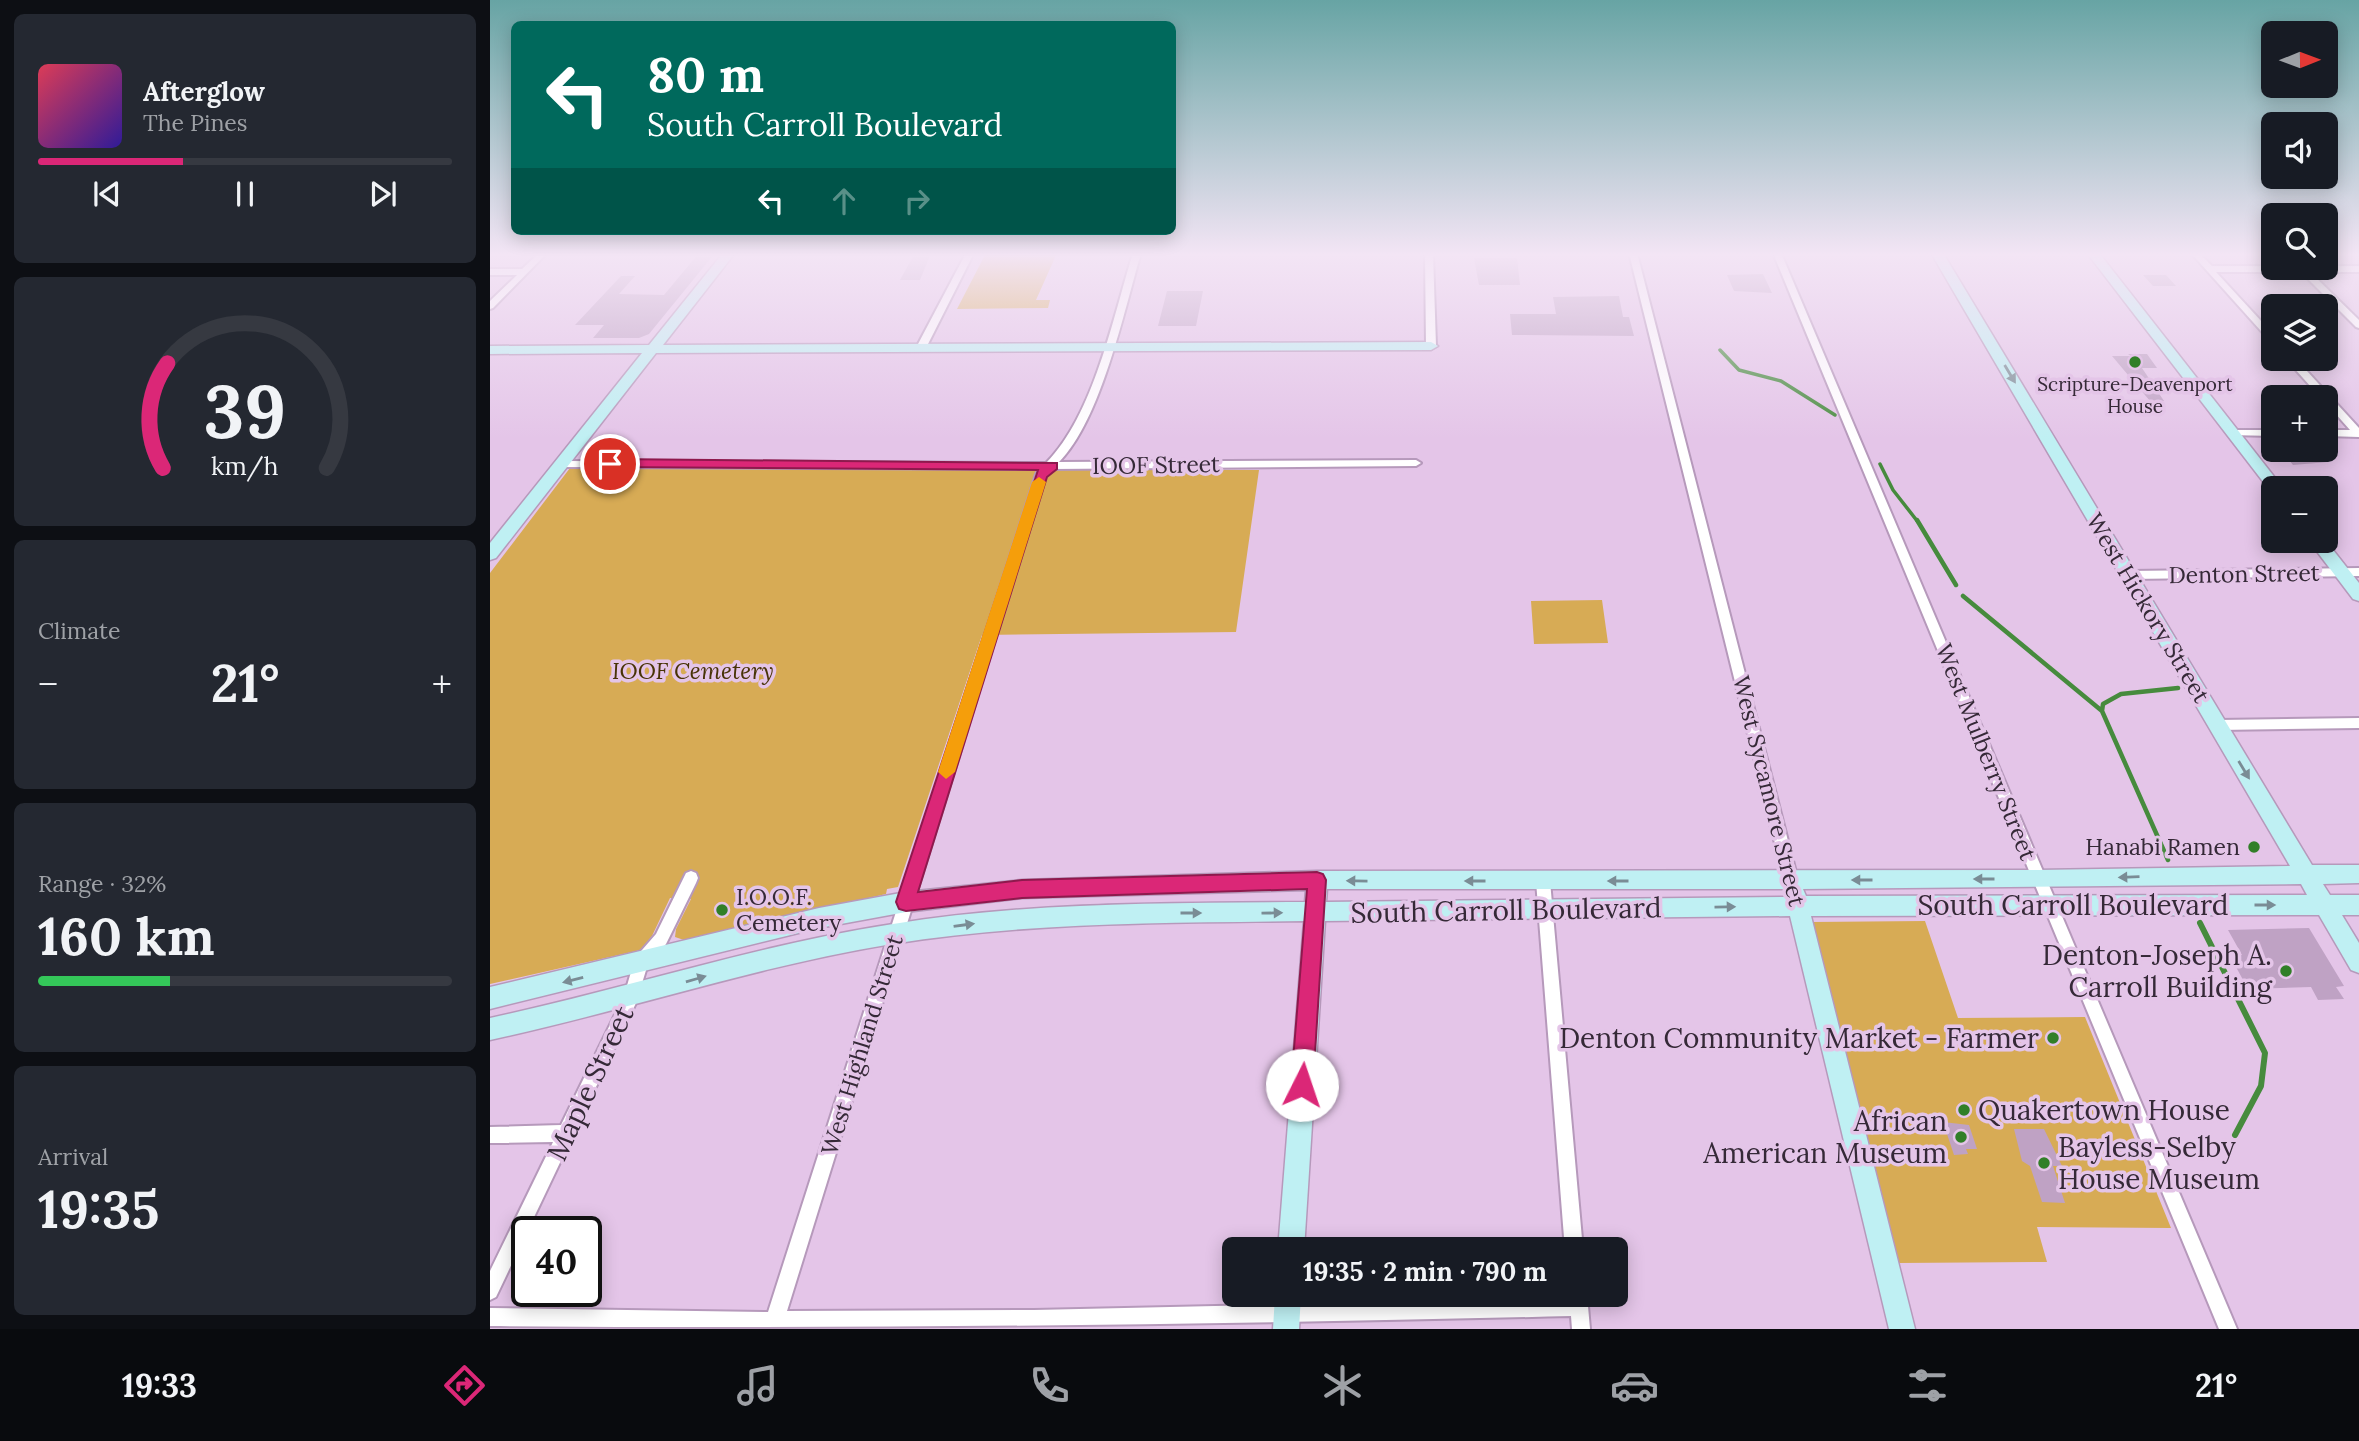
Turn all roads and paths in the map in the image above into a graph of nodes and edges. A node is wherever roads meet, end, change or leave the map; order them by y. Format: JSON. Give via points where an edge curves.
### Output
{"nodes":[{"id":1,"x":678,"y":315,"type":"edge"},
{"id":2,"x":938,"y":315,"type":"edge"},
{"id":3,"x":1117,"y":315,"type":"edge"},
{"id":4,"x":1431,"y":315,"type":"edge"},
{"id":5,"x":1649,"y":315,"type":"edge"},
{"id":6,"x":1803,"y":315,"type":"edge"},
{"id":7,"x":1974,"y":315,"type":"edge"},
{"id":8,"x":2142,"y":315,"type":"edge"},
{"id":9,"x":922,"y":346,"type":"junction"},
{"id":10,"x":1107,"y":346,"type":"junction"},
{"id":11,"x":1432,"y":346,"type":"joint"},
{"id":12,"x":651,"y":348,"type":"junction"},
{"id":13,"x":490,"y":350,"type":"edge"},
{"id":14,"x":2302,"y":371,"type":"edge"},
{"id":15,"x":2234,"y":433,"type":"junction"},
{"id":16,"x":2261,"y":433,"type":"edge"},
{"id":17,"x":2338,"y":433,"type":"edge"},
{"id":18,"x":2359,"y":433,"type":"edge"},
{"id":19,"x":1416,"y":463,"type":"dead end"},
{"id":20,"x":560,"y":464,"type":"junction"},
{"id":21,"x":1052,"y":466,"type":"junction"},
{"id":22,"x":2267,"y":476,"type":"edge"},
{"id":23,"x":2327,"y":553,"type":"edge"},
{"id":24,"x":490,"y":554,"type":"edge"},
{"id":25,"x":2342,"y":572,"type":"junction"},
{"id":26,"x":2359,"y":572,"type":"edge"},
{"id":27,"x":2129,"y":575,"type":"junction"},
{"id":28,"x":2359,"y":595,"type":"edge"},
{"id":29,"x":2359,"y":723,"type":"edge"},
{"id":30,"x":2218,"y":725,"type":"junction"},
{"id":31,"x":2359,"y":874,"type":"edge"},
{"id":32,"x":2307,"y":875,"type":"junction"},
{"id":33,"x":691,"y":878,"type":"dead end"},
{"id":34,"x":2038,"y":879,"type":"junction"},
{"id":35,"x":1317,"y":880,"type":"junction"},
{"id":36,"x":1791,"y":880,"type":"junction"},
{"id":37,"x":1543,"y":881,"type":"junction"},
{"id":38,"x":906,"y":902,"type":"junction"},
{"id":39,"x":2325,"y":905,"type":"junction"},
{"id":40,"x":2359,"y":905,"type":"edge"},
{"id":41,"x":1798,"y":906,"type":"junction"},
{"id":42,"x":2050,"y":906,"type":"junction"},
{"id":43,"x":1546,"y":911,"type":"junction"},
{"id":44,"x":1313,"y":912,"type":"junction"},
{"id":45,"x":897,"y":934,"type":"junction"},
{"id":46,"x":640,"y":963,"type":"junction"},
{"id":47,"x":2359,"y":963,"type":"edge"},
{"id":48,"x":490,"y":998,"type":"edge"},
{"id":49,"x":631,"y":998,"type":"junction"},
{"id":50,"x":490,"y":1029,"type":"edge"},
{"id":51,"x":566,"y":1133,"type":"junction"},
{"id":52,"x":490,"y":1135,"type":"edge"},
{"id":53,"x":1292,"y":1237,"type":"edge"},
{"id":54,"x":1573,"y":1237,"type":"edge"},
{"id":55,"x":490,"y":1291,"type":"edge"},
{"id":56,"x":1432,"y":1307,"type":"edge"},
{"id":57,"x":1579,"y":1307,"type":"edge"},
{"id":58,"x":1287,"y":1313,"type":"edge"},
{"id":59,"x":490,"y":1317,"type":"edge"},
{"id":60,"x":774,"y":1325,"type":"edge"},
{"id":61,"x":1581,"y":1329,"type":"edge"},
{"id":62,"x":1902,"y":1329,"type":"edge"},
{"id":63,"x":2228,"y":1329,"type":"edge"}],
"edges":[{"from":1,"to":12,"type":"main road"},
{"from":2,"to":9,"type":"street"},
{"from":3,"to":10,"type":"street","name":"West Highland Street"},
{"from":4,"to":11,"type":"street"},
{"from":5,"to":36,"type":"street","name":"West Sycamore Street"},
{"from":6,"to":34,"type":"street","name":"West Mulberry Street"},
{"from":7,"to":27,"type":"main road","name":"West Hickory Street","one_way":true},
{"from":8,"to":15,"type":"main road"},
{"from":9,"to":10,"type":"main road"},
{"from":9,"to":12,"type":"main road"},
{"from":10,"to":11,"type":"main road"},
{"from":10,"to":21,"type":"street","name":"West Highland Street","via":[[1079,428]]},
{"from":12,"to":13,"type":"main road"},
{"from":12,"to":20,"type":"main road"},
{"from":14,"to":18,"type":"street"},
{"from":15,"to":16,"type":"street"},
{"from":15,"to":22,"type":"main road"},
{"from":17,"to":18,"type":"street"},
{"from":19,"to":21,"type":"street","name":"IOOF Street"},
{"from":20,"to":21,"type":"street","name":"IOOF Street"},
{"from":20,"to":24,"type":"main road"},
{"from":21,"to":38,"type":"street","name":"West Highland Street","via":[[1041,474]]},
{"from":23,"to":25,"type":"main road"},
{"from":25,"to":26,"type":"street","name":"Denton Street"},
{"from":25,"to":27,"type":"street","name":"Denton Street"},
{"from":25,"to":28,"type":"main road"},
{"from":27,"to":30,"type":"main road","name":"West Hickory Street"},
{"from":29,"to":30,"type":"street"},
{"from":30,"to":32,"type":"main road","name":"West Hickory Street","one_way":true},
{"from":31,"to":32,"type":"main road","name":"South Carroll Boulevard"},
{"from":32,"to":34,"type":"main road","name":"South Carroll Boulevard","one_way":true},
{"from":32,"to":39,"type":"main road","name":"West Hickory Street"},
{"from":33,"to":46,"type":"street","name":"Maple Street","via":[[661,939]]},
{"from":34,"to":36,"type":"main road","name":"South Carroll Boulevard","one_way":true},
{"from":34,"to":42,"type":"street","name":"West Mulberry Street"},
{"from":37,"to":35,"type":"main road","name":"South Carroll Boulevard","one_way":true},
{"from":35,"to":38,"type":"main road","name":"South Carroll Boulevard","via":[[1022,889]]},
{"from":35,"to":44,"type":"main road"},
{"from":36,"to":37,"type":"main road","name":"South Carroll Boulevard","one_way":true},
{"from":36,"to":41,"type":"main road","name":"West Sycamore Street"},
{"from":37,"to":43,"type":"street"},
{"from":38,"to":45,"type":"street","name":"West Highland Street"},
{"from":38,"to":46,"type":"main road","name":"South Carroll Boulevard","via":[[819,918]]},
{"from":39,"to":40,"type":"main road","name":"South Carroll Boulevard"},
{"from":42,"to":39,"type":"main road","name":"South Carroll Boulevard","one_way":true},
{"from":39,"to":47,"type":"main road","name":"West Hickory Street"},
{"from":41,"to":42,"type":"main road","name":"South Carroll Boulevard"},
{"from":43,"to":41,"type":"main road","name":"South Carroll Boulevard","one_way":true},
{"from":41,"to":62,"type":"main road","name":"West Sycamore Street"},
{"from":42,"to":63,"type":"street","name":"West Mulberry Street"},
{"from":43,"to":44,"type":"main road","name":"South Carroll Boulevard"},
{"from":43,"to":54,"type":"street"},
{"from":45,"to":44,"type":"main road","name":"South Carroll Boulevard","one_way":true,"via":[[1081,914]]},
{"from":44,"to":53,"type":"main road"},
{"from":49,"to":45,"type":"main road","name":"South Carroll Boulevard","one_way":true,"via":[[834,944]]},
{"from":45,"to":60,"type":"street","name":"West Highland Street"},
{"from":46,"to":48,"type":"main road","name":"South Carroll Boulevard","one_way":true},
{"from":46,"to":49,"type":"street","name":"Maple Street"},
{"from":49,"to":50,"type":"main road","name":"South Carroll Boulevard"},
{"from":49,"to":51,"type":"street","name":"Maple Street"},
{"from":51,"to":52,"type":"street"},
{"from":51,"to":55,"type":"street","name":"Maple Street"},
{"from":56,"to":58,"type":"street"},
{"from":57,"to":61,"type":"street"},
{"from":58,"to":60,"type":"street"},
{"from":59,"to":60,"type":"street"}]}
